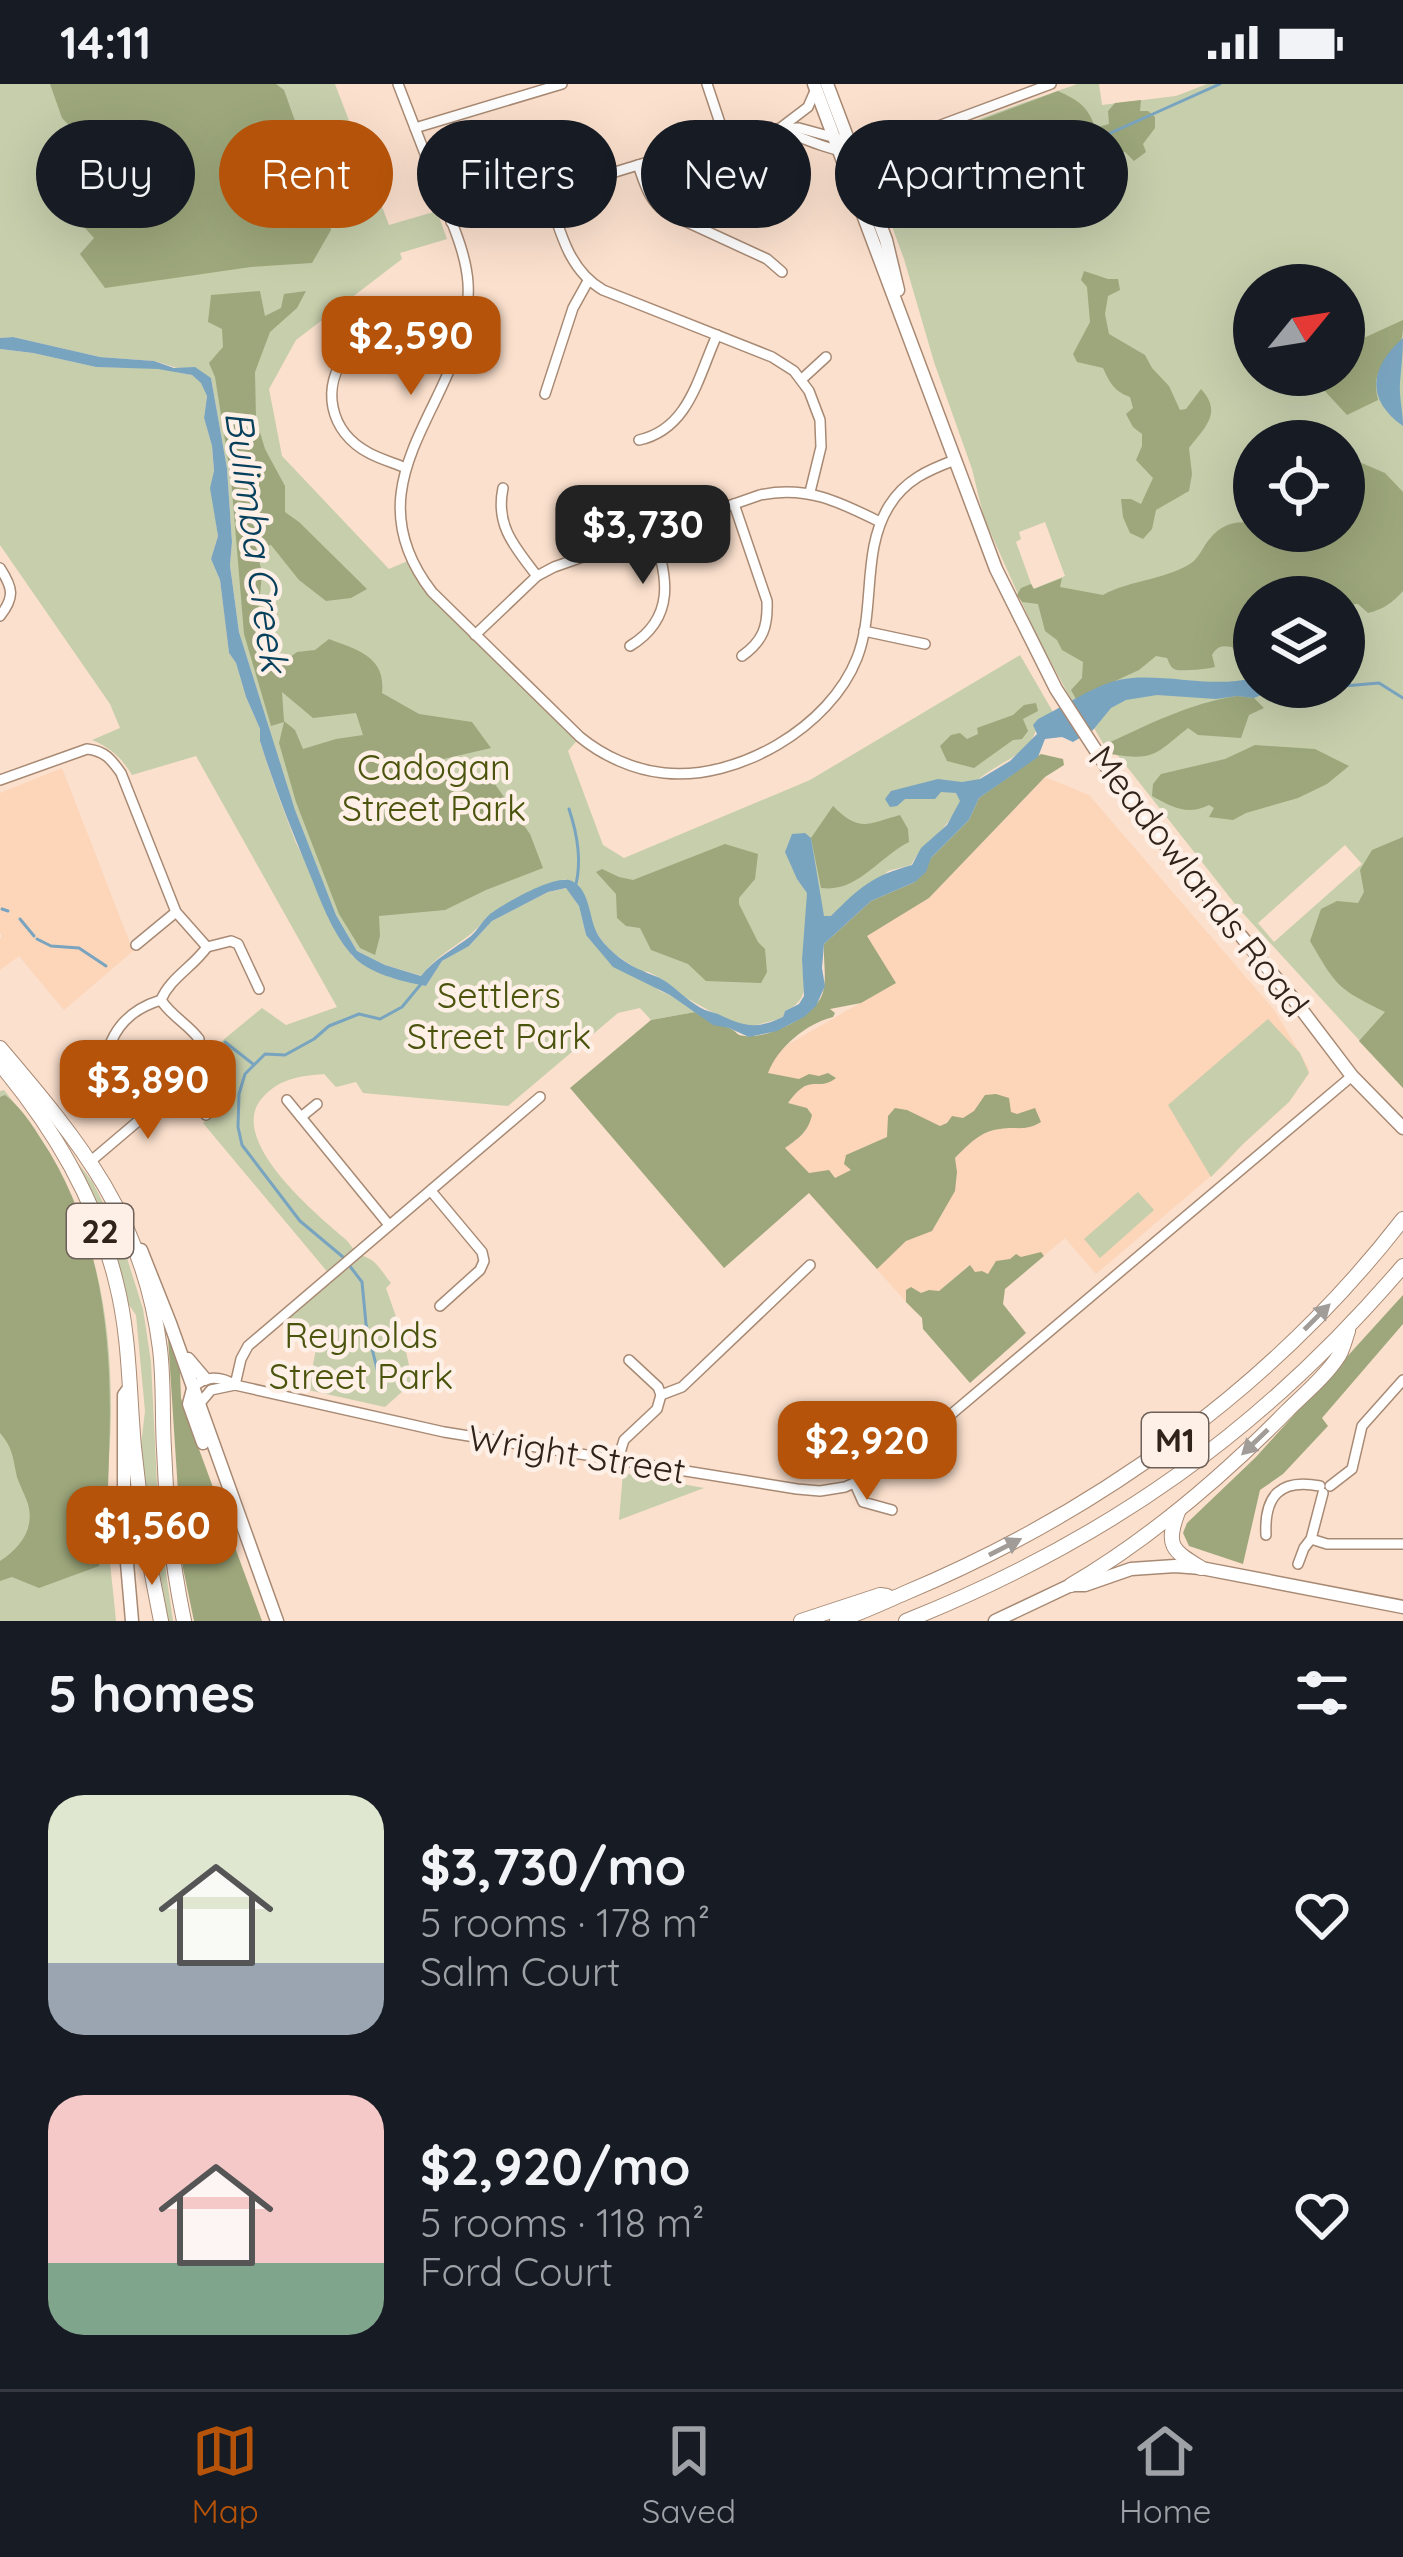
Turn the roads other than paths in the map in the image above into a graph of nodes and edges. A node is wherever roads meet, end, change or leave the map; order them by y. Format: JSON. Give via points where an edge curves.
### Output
{"nodes":[{"id":1,"x":398,"y":84,"type":"edge"},
{"id":2,"x":503,"y":84,"type":"edge"},
{"id":3,"x":562,"y":84,"type":"edge"},
{"id":4,"x":707,"y":84,"type":"edge"},
{"id":5,"x":1051,"y":84,"type":"edge"},
{"id":6,"x":819,"y":86,"type":"edge"},
{"id":7,"x":508,"y":101,"type":"junction"},
{"id":8,"x":719,"y":120,"type":"edge"},
{"id":9,"x":791,"y":120,"type":"edge"},
{"id":10,"x":954,"y":120,"type":"edge"},
{"id":11,"x":835,"y":124,"type":"edge"},
{"id":12,"x":415,"y":128,"type":"junction"},
{"id":13,"x":417,"y":133,"type":"edge"},
{"id":14,"x":641,"y":163,"type":"edge"},
{"id":15,"x":638,"y":164,"type":"junction"},
{"id":16,"x":617,"y":170,"type":"edge"},
{"id":17,"x":453,"y":228,"type":"edge"},
{"id":18,"x":559,"y":228,"type":"edge"},
{"id":19,"x":872,"y":228,"type":"edge"},
{"id":20,"x":881,"y":228,"type":"edge"},
{"id":21,"x":782,"y":272,"type":"dead end"},
{"id":22,"x":588,"y":281,"type":"junction"},
{"id":23,"x":717,"y":335,"type":"junction"},
{"id":24,"x":913,"y":350,"type":"junction"},
{"id":25,"x":348,"y":352,"type":"dead end"},
{"id":26,"x":826,"y":357,"type":"dead end"},
{"id":27,"x":802,"y":379,"type":"junction"},
{"id":28,"x":545,"y":394,"type":"dead end"},
{"id":29,"x":639,"y":440,"type":"dead end"},
{"id":30,"x":955,"y":460,"type":"junction"},
{"id":31,"x":406,"y":468,"type":"junction"},
{"id":32,"x":503,"y":488,"type":"dead end"},
{"id":33,"x":810,"y":492,"type":"junction"},
{"id":34,"x":734,"y":504,"type":"junction"},
{"id":35,"x":880,"y":522,"type":"junction"},
{"id":36,"x":653,"y":532,"type":"junction"},
{"id":37,"x":0,"y":568,"type":"edge"},
{"id":38,"x":537,"y":576,"type":"junction"},
{"id":39,"x":0,"y":616,"type":"edge"},
{"id":40,"x":864,"y":631,"type":"junction"},
{"id":41,"x":475,"y":634,"type":"junction"},
{"id":42,"x":925,"y":644,"type":"dead end"},
{"id":43,"x":629,"y":646,"type":"dead end"},
{"id":44,"x":742,"y":656,"type":"dead end"},
{"id":45,"x":0,"y":780,"type":"edge"},
{"id":46,"x":176,"y":912,"type":"junction"},
{"id":47,"x":136,"y":945,"type":"dead end"},
{"id":48,"x":207,"y":947,"type":"junction"},
{"id":49,"x":259,"y":989,"type":"dead end"},
{"id":50,"x":161,"y":1000,"type":"junction"},
{"id":51,"x":199,"y":1039,"type":"dead end"},
{"id":52,"x":111,"y":1042,"type":"dead end"},
{"id":53,"x":0,"y":1048,"type":"edge"},
{"id":54,"x":0,"y":1064,"type":"edge"},
{"id":55,"x":1352,"y":1076,"type":"junction"},
{"id":56,"x":540,"y":1097,"type":"dead end"},
{"id":57,"x":287,"y":1100,"type":"dead end"},
{"id":58,"x":317,"y":1104,"type":"dead end"},
{"id":59,"x":206,"y":1115,"type":"dead end"},
{"id":60,"x":301,"y":1118,"type":"junction"},
{"id":61,"x":1403,"y":1128,"type":"edge"},
{"id":62,"x":91,"y":1161,"type":"junction"},
{"id":63,"x":431,"y":1191,"type":"junction"},
{"id":64,"x":1403,"y":1219,"type":"edge"},
{"id":65,"x":389,"y":1226,"type":"junction"},
{"id":66,"x":135,"y":1246,"type":"junction"},
{"id":67,"x":810,"y":1265,"type":"dead end"},
{"id":68,"x":1403,"y":1266,"type":"edge"},
{"id":69,"x":440,"y":1306,"type":"dead end"},
{"id":70,"x":1349,"y":1326,"type":"junction"},
{"id":71,"x":628,"y":1360,"type":"dead end"},
{"id":72,"x":1403,"y":1380,"type":"edge"},
{"id":73,"x":199,"y":1383,"type":"junction"},
{"id":74,"x":235,"y":1384,"type":"junction"},
{"id":75,"x":130,"y":1388,"type":"junction"},
{"id":76,"x":662,"y":1395,"type":"junction"},
{"id":77,"x":200,"y":1404,"type":"junction"},
{"id":78,"x":618,"y":1460,"type":"junction"},
{"id":79,"x":855,"y":1484,"type":"junction"},
{"id":80,"x":1324,"y":1488,"type":"junction"},
{"id":81,"x":892,"y":1510,"type":"dead end"},
{"id":82,"x":1178,"y":1512,"type":"junction"},
{"id":83,"x":1266,"y":1535,"type":"dead end"},
{"id":84,"x":1311,"y":1539,"type":"junction"},
{"id":85,"x":1403,"y":1544,"type":"edge"},
{"id":86,"x":1298,"y":1564,"type":"dead end"},
{"id":87,"x":1202,"y":1568,"type":"junction"},
{"id":88,"x":1071,"y":1586,"type":"junction"},
{"id":89,"x":898,"y":1596,"type":"junction"},
{"id":90,"x":1403,"y":1606,"type":"edge"},
{"id":91,"x":132,"y":1621,"type":"edge"},
{"id":92,"x":161,"y":1621,"type":"edge"},
{"id":93,"x":184,"y":1621,"type":"edge"},
{"id":94,"x":273,"y":1621,"type":"edge"},
{"id":95,"x":801,"y":1621,"type":"edge"},
{"id":96,"x":837,"y":1621,"type":"edge"},
{"id":97,"x":906,"y":1621,"type":"edge"},
{"id":98,"x":995,"y":1621,"type":"edge"}],
"edges":[{"from":1,"to":12,"type":"street"},
{"from":2,"to":7,"type":"street"},
{"from":3,"to":7,"type":"street"},
{"from":4,"to":8,"type":"street"},
{"from":5,"to":10,"type":"street"},
{"from":6,"to":9,"type":"street"},
{"from":6,"to":11,"type":"main road","name":"Meadowlands Road"},
{"from":7,"to":12,"type":"street"},
{"from":12,"to":13,"type":"street"},
{"from":14,"to":15,"type":"street"},
{"from":15,"to":16,"type":"street"},
{"from":15,"to":21,"type":"street","via":[[654,204]]},
{"from":17,"to":31,"type":"street","via":[[465,261],[467,313]]},
{"from":18,"to":22,"type":"street"},
{"from":19,"to":24,"type":"main road","name":"Meadowlands Road"},
{"from":20,"to":24,"type":"main road","name":"Meadowlands Road"},
{"from":22,"to":23,"type":"street"},
{"from":22,"to":28,"type":"street"},
{"from":23,"to":27,"type":"street"},
{"from":23,"to":29,"type":"street","via":[[677,421]]},
{"from":24,"to":30,"type":"main road","name":"Meadowlands Road"},
{"from":25,"to":31,"type":"street","via":[[330,394],[338,422],[368,453]]},
{"from":26,"to":27,"type":"street"},
{"from":27,"to":33,"type":"street","via":[[822,433]]},
{"from":30,"to":35,"type":"street","via":[[905,486]]},
{"from":30,"to":55,"type":"main road","name":"Meadowlands Road","via":[[996,569],[1099,759]]},
{"from":31,"to":41,"type":"street","via":[[400,517],[410,560]]},
{"from":32,"to":38,"type":"street","via":[[504,531]]},
{"from":33,"to":34,"type":"street"},
{"from":33,"to":35,"type":"street"},
{"from":34,"to":36,"type":"street"},
{"from":34,"to":44,"type":"street","via":[[768,616],[760,640]]},
{"from":35,"to":40,"type":"street"},
{"from":36,"to":38,"type":"street"},
{"from":36,"to":43,"type":"street","via":[[665,596],[654,624]]},
{"from":37,"to":39,"type":"street","via":[[13,594]]},
{"from":38,"to":41,"type":"street"},
{"from":40,"to":41,"type":"street","via":[[839,692],[795,735],[731,764],[680,774],[599,752]]},
{"from":40,"to":42,"type":"street"},
{"from":45,"to":46,"type":"street","via":[[87,749],[109,757]]},
{"from":46,"to":47,"type":"street"},
{"from":46,"to":48,"type":"street"},
{"from":48,"to":49,"type":"street","via":[[238,944]]},
{"from":48,"to":50,"type":"street"},
{"from":50,"to":51,"type":"street"},
{"from":50,"to":52,"type":"street","via":[[142,1006]]},
{"from":53,"to":62,"type":"highway","number":"22"},
{"from":54,"to":75,"type":"highway","number":"22","via":[[57,1140],[92,1208],[120,1297]]},
{"from":55,"to":61,"type":"main road","name":"Meadowlands Road"},
{"from":55,"to":79,"type":"street","name":"Wright Street","via":[[903,1455]]},
{"from":56,"to":63,"type":"street"},
{"from":57,"to":60,"type":"street"},
{"from":58,"to":60,"type":"street"},
{"from":59,"to":62,"type":"street","via":[[187,1093],[170,1094]]},
{"from":60,"to":65,"type":"street"},
{"from":62,"to":66,"type":"highway","number":"22"},
{"from":63,"to":65,"type":"street"},
{"from":63,"to":69,"type":"street","via":[[484,1261]]},
{"from":89,"to":64,"type":"highway","number":"M1","one_way":true,"via":[[1047,1525],[1154,1456],[1300,1333]]},
{"from":65,"to":74,"type":"street","via":[[248,1346]]},
{"from":66,"to":73,"type":"main road"},
{"from":66,"to":93,"type":"highway","number":"22","via":[[160,1346],[169,1524]]},
{"from":67,"to":76,"type":"street","via":[[682,1387]]},
{"from":68,"to":70,"type":"highway","number":"M1"},
{"from":70,"to":82,"type":"highway","one_way":true,"via":[[1340,1355],[1319,1379]]},
{"from":70,"to":97,"type":"highway","number":"M1","via":[[1257,1414],[1135,1506]]},
{"from":71,"to":76,"type":"street"},
{"from":72,"to":80,"type":"street","via":[[1362,1426],[1352,1469]]},
{"from":73,"to":74,"type":"street","name":"Wright Street"},
{"from":73,"to":77,"type":"main road"},
{"from":73,"to":94,"type":"main road","via":[[190,1408]]},
{"from":74,"to":77,"type":"street","via":[[211,1390]]},
{"from":74,"to":78,"type":"street","name":"Wright Street","via":[[445,1432]]},
{"from":75,"to":91,"type":"main road","via":[[123,1495]]},
{"from":75,"to":92,"type":"highway","number":"22"},
{"from":76,"to":78,"type":"street","via":[[623,1440]]},
{"from":77,"to":94,"type":"main road"},
{"from":78,"to":79,"type":"street","name":"Wright Street","via":[[797,1490]]},
{"from":79,"to":81,"type":"street","via":[[863,1502]]},
{"from":80,"to":83,"type":"street","via":[[1297,1484],[1277,1492],[1267,1506]]},
{"from":80,"to":84,"type":"street"},
{"from":82,"to":87,"type":"highway","via":[[1172,1543]]},
{"from":82,"to":88,"type":"highway"},
{"from":84,"to":85,"type":"street"},
{"from":84,"to":86,"type":"street"},
{"from":87,"to":88,"type":"main road","via":[[1144,1567]]},
{"from":87,"to":90,"type":"main road"},
{"from":88,"to":98,"type":"main road"},
{"from":89,"to":95,"type":"highway"},
{"from":89,"to":96,"type":"highway","number":"M1"}]}
